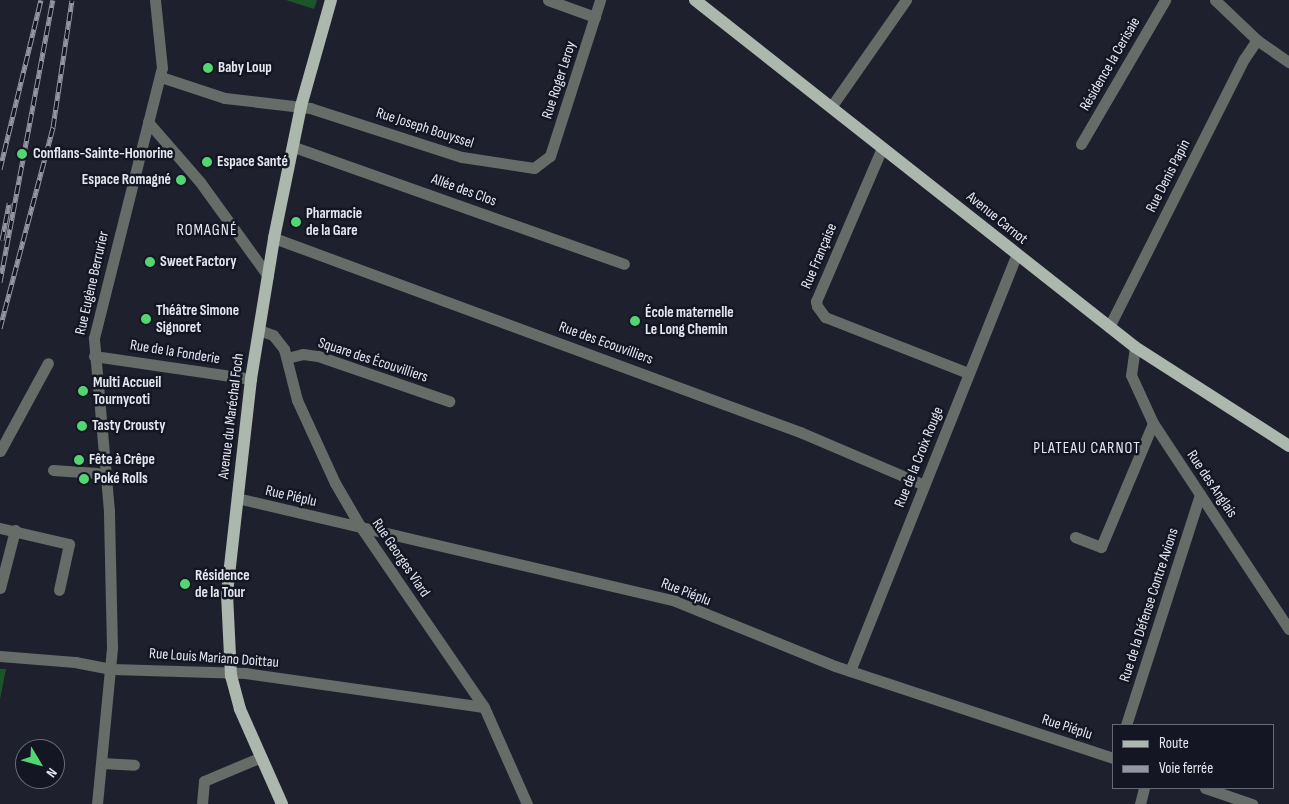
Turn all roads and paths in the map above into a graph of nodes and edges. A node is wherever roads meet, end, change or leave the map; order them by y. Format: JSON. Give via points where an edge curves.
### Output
{"nodes":[{"id":1,"x":155,"y":0,"type":"edge"},
{"id":2,"x":330,"y":0,"type":"edge"},
{"id":3,"x":548,"y":0,"type":"edge"},
{"id":4,"x":600,"y":0,"type":"edge"},
{"id":5,"x":696,"y":0,"type":"edge"},
{"id":6,"x":906,"y":0,"type":"edge"},
{"id":7,"x":1165,"y":0,"type":"edge"},
{"id":8,"x":1215,"y":0,"type":"edge"},
{"id":9,"x":595,"y":16,"type":"junction"},
{"id":10,"x":1257,"y":40,"type":"junction"},
{"id":11,"x":1289,"y":62,"type":"edge"},
{"id":12,"x":161,"y":77,"type":"junction"},
{"id":13,"x":302,"y":106,"type":"junction"},
{"id":14,"x":832,"y":107,"type":"junction"},
{"id":15,"x":148,"y":122,"type":"junction"},
{"id":16,"x":1081,"y":144,"type":"dead end"},
{"id":17,"x":294,"y":147,"type":"junction"},
{"id":18,"x":882,"y":148,"type":"junction"},
{"id":19,"x":541,"y":166,"type":"joint"},
{"id":20,"x":274,"y":238,"type":"junction"},
{"id":21,"x":1016,"y":254,"type":"junction"},
{"id":22,"x":624,"y":264,"type":"dead end"},
{"id":23,"x":268,"y":276,"type":"junction"},
{"id":24,"x":1109,"y":327,"type":"junction"},
{"id":25,"x":259,"y":330,"type":"junction"},
{"id":26,"x":1135,"y":347,"type":"junction"},
{"id":27,"x":94,"y":356,"type":"junction"},
{"id":28,"x":287,"y":358,"type":"junction"},
{"id":29,"x":48,"y":363,"type":"dead end"},
{"id":30,"x":968,"y":373,"type":"junction"},
{"id":31,"x":251,"y":379,"type":"junction"},
{"id":32,"x":449,"y":401,"type":"dead end"},
{"id":33,"x":1153,"y":423,"type":"junction"},
{"id":34,"x":1289,"y":446,"type":"edge"},
{"id":35,"x":0,"y":451,"type":"edge"},
{"id":36,"x":53,"y":470,"type":"dead end"},
{"id":37,"x":97,"y":473,"type":"dead end"},
{"id":38,"x":924,"y":485,"type":"junction"},
{"id":39,"x":1200,"y":495,"type":"junction"},
{"id":40,"x":237,"y":498,"type":"junction"},
{"id":41,"x":360,"y":526,"type":"junction"},
{"id":42,"x":0,"y":528,"type":"edge"},
{"id":43,"x":14,"y":530,"type":"junction"},
{"id":44,"x":1075,"y":537,"type":"dead end"},
{"id":45,"x":0,"y":588,"type":"edge"},
{"id":46,"x":58,"y":590,"type":"dead end"},
{"id":47,"x":1289,"y":629,"type":"edge"},
{"id":48,"x":0,"y":656,"type":"edge"},
{"id":49,"x":112,"y":669,"type":"junction"},
{"id":50,"x":850,"y":671,"type":"junction"},
{"id":51,"x":230,"y":673,"type":"junction"},
{"id":52,"x":484,"y":707,"type":"junction"},
{"id":53,"x":1126,"y":724,"type":"edge"},
{"id":54,"x":262,"y":757,"type":"junction"},
{"id":55,"x":1112,"y":758,"type":"edge"},
{"id":56,"x":102,"y":763,"type":"junction"},
{"id":57,"x":134,"y":765,"type":"dead end"},
{"id":58,"x":1144,"y":789,"type":"edge"},
{"id":59,"x":1207,"y":789,"type":"edge"},
{"id":60,"x":97,"y":804,"type":"edge"},
{"id":61,"x":202,"y":804,"type":"edge"},
{"id":62,"x":282,"y":804,"type":"edge"},
{"id":63,"x":527,"y":804,"type":"edge"},
{"id":64,"x":1140,"y":804,"type":"edge"},
{"id":65,"x":1252,"y":804,"type":"edge"}],
"edges":[{"from":1,"to":12,"type":"street","name":"Rue Eugène Berrurier","via":[[160,25]]},
{"from":2,"to":13,"type":"main road","name":"Avenue du Maréchal Foch"},
{"from":3,"to":9,"type":"street"},
{"from":4,"to":9,"type":"street","name":"Rue Roger Leroy"},
{"from":5,"to":14,"type":"main road","name":"Avenue Carnot"},
{"from":6,"to":14,"type":"street"},
{"from":7,"to":16,"type":"street","name":"Résidence la Cerisaie"},
{"from":8,"to":10,"type":"street"},
{"from":9,"to":19,"type":"street","name":"Rue Roger Leroy","via":[[550,156]]},
{"from":10,"to":11,"type":"street"},
{"from":10,"to":24,"type":"street","name":"Rue Denis Papin","via":[[1244,59]]},
{"from":12,"to":13,"type":"street","name":"Rue Joseph Bouyssel","via":[[225,98]]},
{"from":12,"to":15,"type":"street","name":"Rue Eugène Berrurier"},
{"from":13,"to":17,"type":"main road","name":"Avenue du Maréchal Foch"},
{"from":13,"to":19,"type":"street","name":"Rue Joseph Bouyssel","via":[[462,157],[527,168]]},
{"from":14,"to":18,"type":"main road","name":"Avenue Carnot"},
{"from":15,"to":23,"type":"street","via":[[200,182]]},
{"from":15,"to":27,"type":"street","name":"Rue Eugène Berrurier","via":[[96,327]]},
{"from":17,"to":20,"type":"main road","name":"Avenue du Maréchal Foch"},
{"from":17,"to":22,"type":"street","name":"Allée des Clos"},
{"from":18,"to":21,"type":"main road","name":"Avenue Carnot"},
{"from":18,"to":30,"type":"street","name":"Rue Française","via":[[816,301],[817,306],[825,317]]},
{"from":20,"to":23,"type":"main road","name":"Avenue du Maréchal Foch"},
{"from":20,"to":38,"type":"street","name":"Rue des Ecouvilliers","via":[[800,432]]},
{"from":21,"to":24,"type":"main road","name":"Avenue Carnot"},
{"from":21,"to":30,"type":"street","name":"Rue de la Croix Rouge"},
{"from":23,"to":25,"type":"main road","name":"Avenue du Maréchal Foch"},
{"from":24,"to":26,"type":"main road","name":"Avenue Carnot"},
{"from":25,"to":28,"type":"street","name":"Rue Georges Viard","via":[[278,339]]},
{"from":25,"to":31,"type":"main road","name":"Avenue du Maréchal Foch"},
{"from":26,"to":33,"type":"street","name":"Rue des Anglais","via":[[1131,374]]},
{"from":26,"to":34,"type":"main road","name":"Avenue Carnot"},
{"from":27,"to":31,"type":"street","name":"Rue de la Fonderie"},
{"from":27,"to":49,"type":"street","name":"Rue Eugène Berrurier","via":[[109,511]]},
{"from":28,"to":32,"type":"street","name":"Square des Écouvilliers","via":[[303,354],[318,356]]},
{"from":28,"to":41,"type":"street","name":"Rue Georges Viard","via":[[297,400],[335,483]]},
{"from":29,"to":35,"type":"street"},
{"from":30,"to":38,"type":"street","name":"Rue de la Croix Rouge"},
{"from":31,"to":40,"type":"main road","name":"Avenue du Maréchal Foch"},
{"from":33,"to":39,"type":"street","name":"Rue des Anglais"},
{"from":33,"to":44,"type":"street","via":[[1101,547]]},
{"from":36,"to":37,"type":"street"},
{"from":38,"to":50,"type":"street","name":"Rue de la Croix Rouge"},
{"from":39,"to":47,"type":"street","name":"Rue des Anglais"},
{"from":39,"to":53,"type":"street","name":"Rue de la Défense Contre Avions"},
{"from":40,"to":41,"type":"street","name":"Rue Piéplu"},
{"from":40,"to":51,"type":"main road","name":"Avenue du Maréchal Foch","via":[[227,593]]},
{"from":41,"to":50,"type":"street","name":"Rue Piéplu","via":[[675,601],[760,638]]},
{"from":41,"to":52,"type":"street","name":"Rue Georges Viard"},
{"from":42,"to":43,"type":"street"},
{"from":43,"to":45,"type":"street"},
{"from":43,"to":46,"type":"street","via":[[69,544]]},
{"from":48,"to":49,"type":"street","name":"Rue Louis Mariano Doittau","via":[[74,662]]},
{"from":49,"to":51,"type":"street","name":"Rue Louis Mariano Doittau"},
{"from":49,"to":56,"type":"street","name":"Rue Eugène Berrurier"},
{"from":50,"to":55,"type":"street","name":"Rue Piéplu"},
{"from":51,"to":52,"type":"street","name":"Rue Louis Mariano Doittau"},
{"from":51,"to":54,"type":"main road","name":"Avenue du Maréchal Foch","via":[[240,709]]},
{"from":52,"to":63,"type":"street","name":"Rue Georges Viard"},
{"from":54,"to":61,"type":"street","via":[[204,782]]},
{"from":54,"to":62,"type":"main road","name":"Avenue du Maréchal Foch"},
{"from":56,"to":57,"type":"street"},
{"from":56,"to":60,"type":"street","name":"Rue Eugène Berrurier"},
{"from":58,"to":64,"type":"street"},
{"from":59,"to":65,"type":"street"}]}
